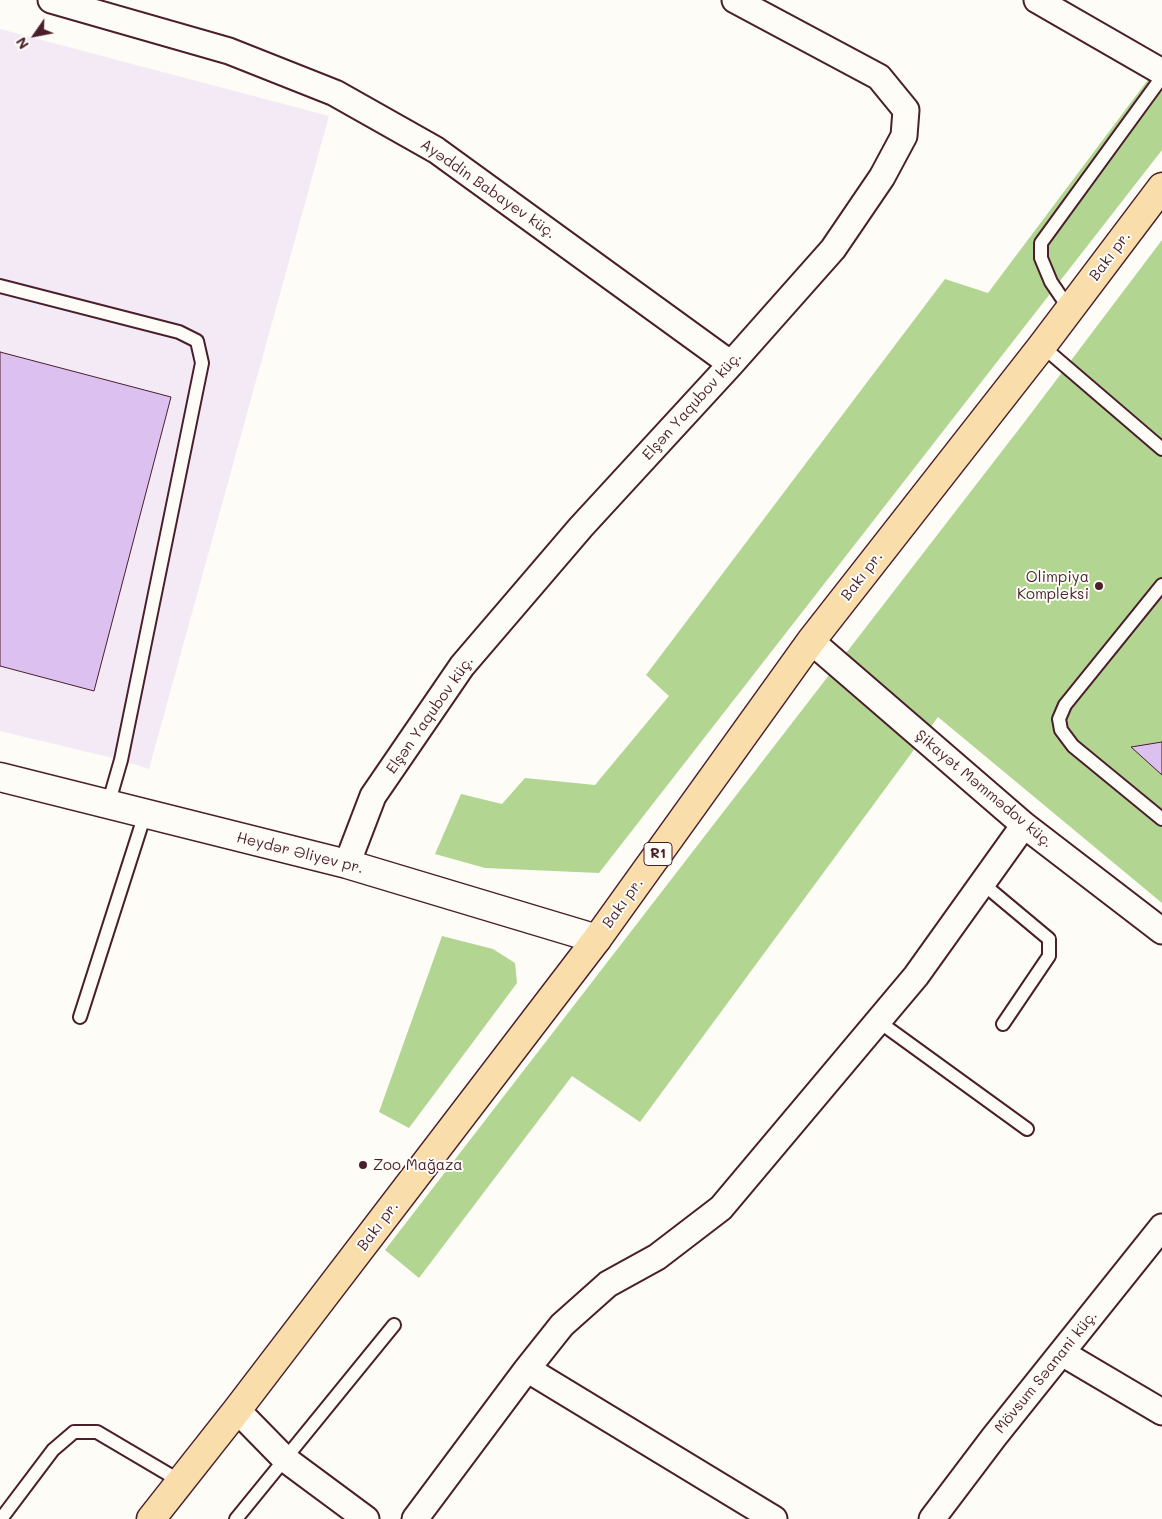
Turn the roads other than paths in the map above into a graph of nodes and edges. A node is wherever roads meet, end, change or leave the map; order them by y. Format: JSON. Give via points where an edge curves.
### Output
{"nodes":[{"id":1,"x":51,"y":0,"type":"edge"},
{"id":2,"x":735,"y":0,"type":"edge"},
{"id":3,"x":1038,"y":0,"type":"edge"},
{"id":4,"x":1162,"y":72,"type":"edge"},
{"id":5,"x":1162,"y":77,"type":"edge"},
{"id":6,"x":1162,"y":187,"type":"edge"},
{"id":7,"x":0,"y":286,"type":"edge"},
{"id":8,"x":1070,"y":310,"type":"junction"},
{"id":9,"x":1042,"y":346,"type":"junction"},
{"id":10,"x":731,"y":364,"type":"junction"},
{"id":11,"x":1162,"y":449,"type":"edge"},
{"id":12,"x":1162,"y":585,"type":"edge"},
{"id":13,"x":811,"y":641,"type":"junction"},
{"id":14,"x":0,"y":777,"type":"edge"},
{"id":15,"x":108,"y":805,"type":"junction"},
{"id":16,"x":145,"y":814,"type":"junction"},
{"id":17,"x":1162,"y":819,"type":"edge"},
{"id":18,"x":1024,"y":826,"type":"junction"},
{"id":19,"x":347,"y":864,"type":"junction"},
{"id":20,"x":982,"y":883,"type":"junction"},
{"id":21,"x":1162,"y":931,"type":"edge"},
{"id":22,"x":597,"y":939,"type":"junction"},
{"id":23,"x":80,"y":1017,"type":"dead end"},
{"id":24,"x":878,"y":1021,"type":"junction"},
{"id":25,"x":1003,"y":1024,"type":"dead end"},
{"id":26,"x":1027,"y":1130,"type":"dead end"},
{"id":27,"x":1162,"y":1227,"type":"edge"},
{"id":28,"x":394,"y":1325,"type":"dead end"},
{"id":29,"x":1062,"y":1352,"type":"junction"},
{"id":30,"x":528,"y":1369,"type":"junction"},
{"id":31,"x":238,"y":1410,"type":"junction"},
{"id":32,"x":1162,"y":1412,"type":"edge"},
{"id":33,"x":285,"y":1459,"type":"junction"},
{"id":34,"x":180,"y":1481,"type":"junction"},
{"id":35,"x":940,"y":1517,"type":"edge"},
{"id":36,"x":1,"y":1519,"type":"edge"},
{"id":37,"x":151,"y":1519,"type":"edge"},
{"id":38,"x":236,"y":1519,"type":"edge"},
{"id":39,"x":366,"y":1519,"type":"edge"},
{"id":40,"x":415,"y":1519,"type":"edge"},
{"id":41,"x":774,"y":1519,"type":"edge"}],
"edges":[{"from":1,"to":10,"type":"street","name":"Ayəddin Babayev küç.","via":[[229,51],[335,93],[436,150]]},
{"from":2,"to":10,"type":"street","name":"Elşən Yaqubov küç.","via":[[879,77],[906,110],[904,136],[882,177],[833,249]]},
{"from":3,"to":4,"type":"street"},
{"from":5,"to":8,"type":"lane","via":[[1041,243],[1041,258],[1051,282]]},
{"from":6,"to":8,"type":"main road","name":"Bakı pr.","number":"R1"},
{"from":7,"to":15,"type":"lane","via":[[179,332],[197,341],[202,362],[121,760]]},
{"from":8,"to":9,"type":"main road","name":"Bakı pr.","number":"R1"},
{"from":9,"to":11,"type":"lane"},
{"from":9,"to":13,"type":"main road","name":"Bakı pr.","number":"R1"},
{"from":10,"to":19,"type":"street","name":"Elşən Yaqubov küç.","via":[[581,527],[462,666],[374,796]]},
{"from":12,"to":17,"type":"lane","via":[[1065,705],[1059,719],[1061,730],[1073,746]]},
{"from":13,"to":18,"type":"street","name":"Şikayət Məmmədov küç."},
{"from":13,"to":22,"type":"main road","name":"Bakı pr.","number":"R1"},
{"from":14,"to":15,"type":"main road","name":"Heydər Əliyev pr."},
{"from":15,"to":16,"type":"main road","name":"Heydər Əliyev pr."},
{"from":16,"to":19,"type":"main road","name":"Heydər Əliyev pr."},
{"from":16,"to":23,"type":"lane"},
{"from":18,"to":20,"type":"street"},
{"from":18,"to":21,"type":"street","name":"Şikayət Məmmədov küç."},
{"from":19,"to":22,"type":"main road","name":"Heydər Əliyev pr."},
{"from":20,"to":24,"type":"street","via":[[916,976]]},
{"from":20,"to":25,"type":"lane","via":[[1048,939],[1049,956]]},
{"from":22,"to":31,"type":"main road","name":"Bakı pr.","number":"R1"},
{"from":24,"to":26,"type":"lane"},
{"from":24,"to":30,"type":"street","via":[[721,1208],[657,1257],[608,1284],[562,1325]]},
{"from":27,"to":29,"type":"street","name":"Mövsum Səanani küç."},
{"from":28,"to":33,"type":"lane"},
{"from":29,"to":32,"type":"street"},
{"from":29,"to":35,"type":"street","name":"Mövsum Səanani küç.","via":[[994,1438]]},
{"from":30,"to":40,"type":"street"},
{"from":30,"to":41,"type":"street"},
{"from":31,"to":33,"type":"street"},
{"from":31,"to":34,"type":"main road","name":"Bakı pr.","number":"R1"},
{"from":33,"to":38,"type":"lane"},
{"from":33,"to":39,"type":"street"},
{"from":34,"to":36,"type":"lane","via":[[97,1432],[74,1432],[54,1450]]},
{"from":34,"to":37,"type":"main road","name":"Bakı pr.","number":"R1"}]}
